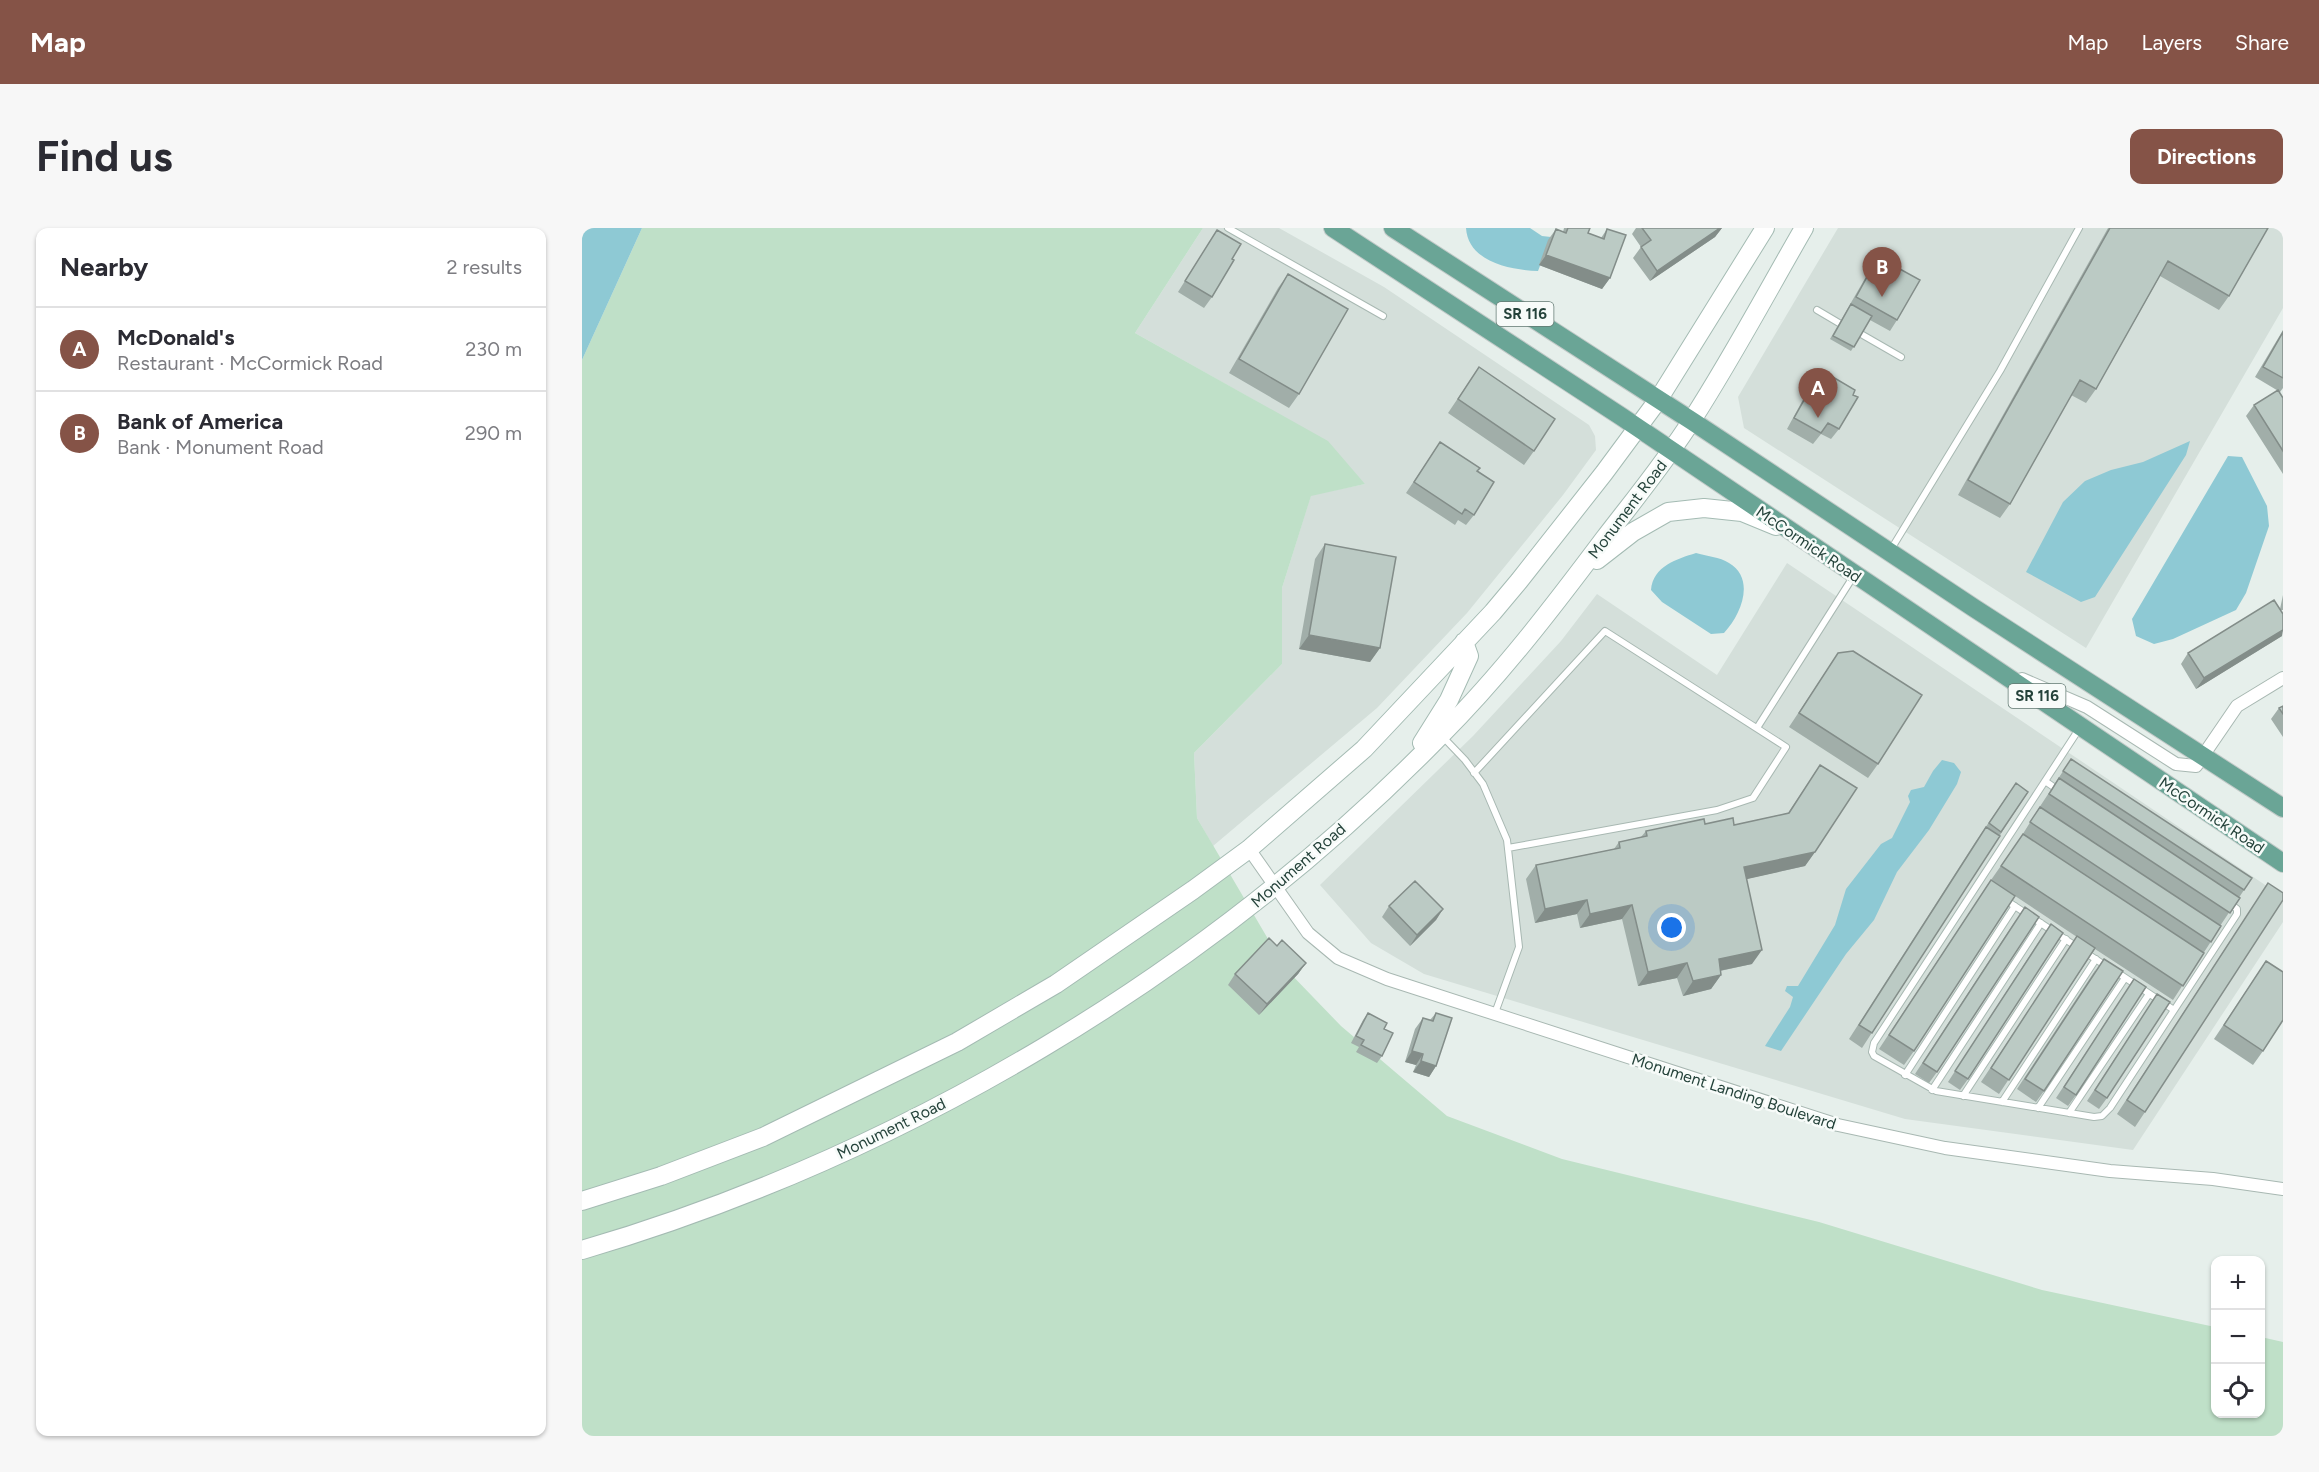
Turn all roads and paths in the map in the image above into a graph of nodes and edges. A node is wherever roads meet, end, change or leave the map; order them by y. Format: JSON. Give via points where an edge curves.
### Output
{"nodes":[{"id":1,"x":1228,"y":228,"type":"edge"},
{"id":2,"x":1333,"y":228,"type":"edge"},
{"id":3,"x":1393,"y":228,"type":"edge"},
{"id":4,"x":1765,"y":228,"type":"edge"},
{"id":5,"x":1804,"y":228,"type":"edge"},
{"id":6,"x":2079,"y":228,"type":"edge"},
{"id":7,"x":1816,"y":310,"type":"dead end"},
{"id":8,"x":1383,"y":316,"type":"dead end"},
{"id":9,"x":1839,"y":323,"type":"edge"},
{"id":10,"x":1861,"y":334,"type":"edge"},
{"id":11,"x":1901,"y":357,"type":"dead end"},
{"id":12,"x":1658,"y":400,"type":"junction"},
{"id":13,"x":1692,"y":421,"type":"junction"},
{"id":14,"x":1637,"y":428,"type":"junction"},
{"id":15,"x":1670,"y":451,"type":"junction"},
{"id":16,"x":1789,"y":531,"type":"junction"},
{"id":17,"x":1890,"y":552,"type":"junction"},
{"id":18,"x":1855,"y":574,"type":"junction"},
{"id":19,"x":1576,"y":576,"type":"junction"},
{"id":20,"x":1464,"y":642,"type":"junction"},
{"id":21,"x":1998,"y":669,"type":"junction"},
{"id":22,"x":2283,"y":678,"type":"edge"},
{"id":23,"x":2081,"y":726,"type":"junction"},
{"id":24,"x":1757,"y":728,"type":"junction"},
{"id":25,"x":1441,"y":735,"type":"junction"},
{"id":26,"x":2204,"y":757,"type":"junction"},
{"id":27,"x":1474,"y":773,"type":"junction"},
{"id":28,"x":1395,"y":781,"type":"junction"},
{"id":29,"x":2045,"y":781,"type":"junction"},
{"id":30,"x":2065,"y":794,"type":"edge"},
{"id":31,"x":2283,"y":808,"type":"edge"},
{"id":32,"x":2026,"y":809,"type":"junction"},
{"id":33,"x":2036,"y":816,"type":"edge"},
{"id":34,"x":2009,"y":836,"type":"junction"},
{"id":35,"x":2019,"y":842,"type":"edge"},
{"id":36,"x":1508,"y":848,"type":"junction"},
{"id":37,"x":1249,"y":849,"type":"junction"},
{"id":38,"x":2283,"y":862,"type":"edge"},
{"id":39,"x":1978,"y":882,"type":"junction"},
{"id":40,"x":1276,"y":886,"type":"junction"},
{"id":41,"x":1988,"y":888,"type":"edge"},
{"id":42,"x":1997,"y":894,"type":"edge"},
{"id":43,"x":2224,"y":900,"type":"edge"},
{"id":44,"x":2015,"y":906,"type":"junction"},
{"id":45,"x":2041,"y":923,"type":"junction"},
{"id":46,"x":2212,"y":930,"type":"edge"},
{"id":47,"x":2222,"y":937,"type":"junction"},
{"id":48,"x":2066,"y":939,"type":"junction"},
{"id":49,"x":2194,"y":958,"type":"edge"},
{"id":50,"x":2096,"y":959,"type":"junction"},
{"id":51,"x":2204,"y":964,"type":"junction"},
{"id":52,"x":2125,"y":978,"type":"junction"},
{"id":53,"x":2149,"y":994,"type":"junction"},
{"id":54,"x":2174,"y":1010,"type":"junction"},
{"id":55,"x":1495,"y":1013,"type":"junction"},
{"id":56,"x":1905,"y":1075,"type":"junction"},
{"id":57,"x":1932,"y":1090,"type":"junction"},
{"id":58,"x":1963,"y":1096,"type":"junction"},
{"id":59,"x":2002,"y":1102,"type":"junction"},
{"id":60,"x":2038,"y":1108,"type":"junction"},
{"id":61,"x":2070,"y":1113,"type":"junction"},
{"id":62,"x":2283,"y":1190,"type":"edge"},
{"id":63,"x":582,"y":1201,"type":"edge"},
{"id":64,"x":582,"y":1250,"type":"edge"}],
"edges":[{"from":1,"to":8,"type":"lane"},
{"from":2,"to":14,"type":"main road","name":"McCormick Road","number":"SR 116"},
{"from":3,"to":12,"type":"main road","number":"SR 116"},
{"from":4,"to":12,"type":"main road"},
{"from":5,"to":13,"type":"main road","name":"Monument Road"},
{"from":6,"to":17,"type":"lane","via":[[2000,371]]},
{"from":7,"to":9,"type":"lane"},
{"from":10,"to":11,"type":"lane"},
{"from":12,"to":13,"type":"main road","number":"SR 116"},
{"from":12,"to":14,"type":"main road"},
{"from":13,"to":15,"type":"main road","name":"Monument Road"},
{"from":13,"to":17,"type":"main road","number":"SR 116"},
{"from":14,"to":15,"type":"main road","name":"McCormick Road","number":"SR 116"},
{"from":14,"to":20,"type":"main road","via":[[1519,581]]},
{"from":15,"to":16,"type":"main road","name":"McCormick Road","number":"SR 116"},
{"from":15,"to":19,"type":"main road","name":"Monument Road"},
{"from":16,"to":18,"type":"main road","name":"McCormick Road","number":"SR 116"},
{"from":16,"to":19,"type":"main road","via":[[1743,512],[1704,508],[1668,512],[1633,532]]},
{"from":17,"to":26,"type":"main road","number":"SR 116"},
{"from":18,"to":21,"type":"main road","name":"McCormick Road","number":"SR 116"},
{"from":18,"to":24,"type":"lane"},
{"from":19,"to":25,"type":"main road","name":"Monument Road","via":[[1504,666]]},
{"from":20,"to":28,"type":"main road","via":[[1469,656],[1449,700]]},
{"from":20,"to":37,"type":"main road","via":[[1364,749]]},
{"from":21,"to":23,"type":"main road","name":"McCormick Road","number":"SR 116"},
{"from":21,"to":26,"type":"street","via":[[2087,707],[2176,764],[2196,766]]},
{"from":22,"to":26,"type":"street","via":[[2237,706]]},
{"from":23,"to":29,"type":"lane"},
{"from":23,"to":38,"type":"main road","name":"McCormick Road","number":"SR 116"},
{"from":24,"to":27,"type":"lane","via":[[1605,631]]},
{"from":24,"to":36,"type":"lane","via":[[1786,747],[1753,798],[1717,810]]},
{"from":25,"to":27,"type":"lane"},
{"from":25,"to":28,"type":"main road","name":"Monument Road"},
{"from":26,"to":31,"type":"main road","number":"SR 116"},
{"from":27,"to":36,"type":"lane","via":[[1483,784]]},
{"from":28,"to":40,"type":"main road","name":"Monument Road"},
{"from":29,"to":30,"type":"lane"},
{"from":29,"to":32,"type":"lane"},
{"from":32,"to":33,"type":"lane"},
{"from":32,"to":34,"type":"lane"},
{"from":34,"to":35,"type":"lane"},
{"from":34,"to":39,"type":"lane"},
{"from":36,"to":55,"type":"lane","via":[[1519,947]]},
{"from":37,"to":40,"type":"street","name":"Monument Landing Boulevard"},
{"from":37,"to":63,"type":"main road","via":[[1056,984],[957,1042],[763,1137],[662,1176]]},
{"from":39,"to":41,"type":"lane"},
{"from":39,"to":56,"type":"lane","via":[[1872,1048],[1874,1056]]},
{"from":40,"to":55,"type":"street","name":"Monument Landing Boulevard","via":[[1308,933],[1338,958],[1387,979]]},
{"from":40,"to":64,"type":"main road","name":"Monument Road","via":[[1162,971],[1081,1023],[906,1123],[782,1179],[679,1219]]},
{"from":42,"to":44,"type":"lane"},
{"from":43,"to":47,"type":"lane","via":[[2238,912]]},
{"from":44,"to":45,"type":"lane"},
{"from":44,"to":56,"type":"lane"},
{"from":45,"to":48,"type":"lane"},
{"from":45,"to":57,"type":"lane"},
{"from":46,"to":47,"type":"lane"},
{"from":47,"to":51,"type":"lane"},
{"from":48,"to":50,"type":"lane"},
{"from":48,"to":58,"type":"lane"},
{"from":49,"to":51,"type":"lane"},
{"from":50,"to":52,"type":"lane"},
{"from":50,"to":59,"type":"lane"},
{"from":51,"to":54,"type":"lane"},
{"from":52,"to":53,"type":"lane"},
{"from":52,"to":60,"type":"lane"},
{"from":53,"to":54,"type":"lane"},
{"from":53,"to":61,"type":"lane"},
{"from":54,"to":61,"type":"lane","via":[[2105,1114],[2094,1117]]},
{"from":55,"to":62,"type":"street","name":"Monument Landing Boulevard","via":[[1838,1125],[1968,1151]]},
{"from":56,"to":57,"type":"lane"},
{"from":57,"to":58,"type":"lane"},
{"from":58,"to":59,"type":"lane"},
{"from":59,"to":60,"type":"lane"},
{"from":60,"to":61,"type":"lane"}]}
